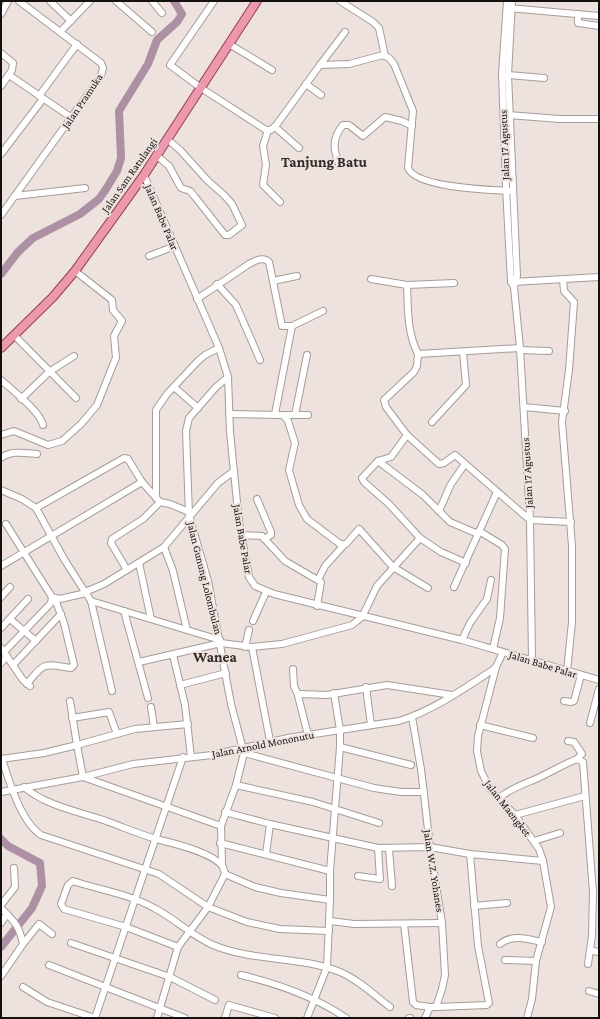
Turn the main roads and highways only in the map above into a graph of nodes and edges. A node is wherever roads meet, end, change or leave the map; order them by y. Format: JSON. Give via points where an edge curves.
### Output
{"nodes":[{"id":1,"x":257,"y":1,"type":"edge"},
{"id":2,"x":1,"y":348,"type":"edge"}],
"edges":[{"from":1,"to":2,"type":"main road","name":"Jalan Sam Ratulangi","via":[[144,175],[74,271],[54,297]]}]}
